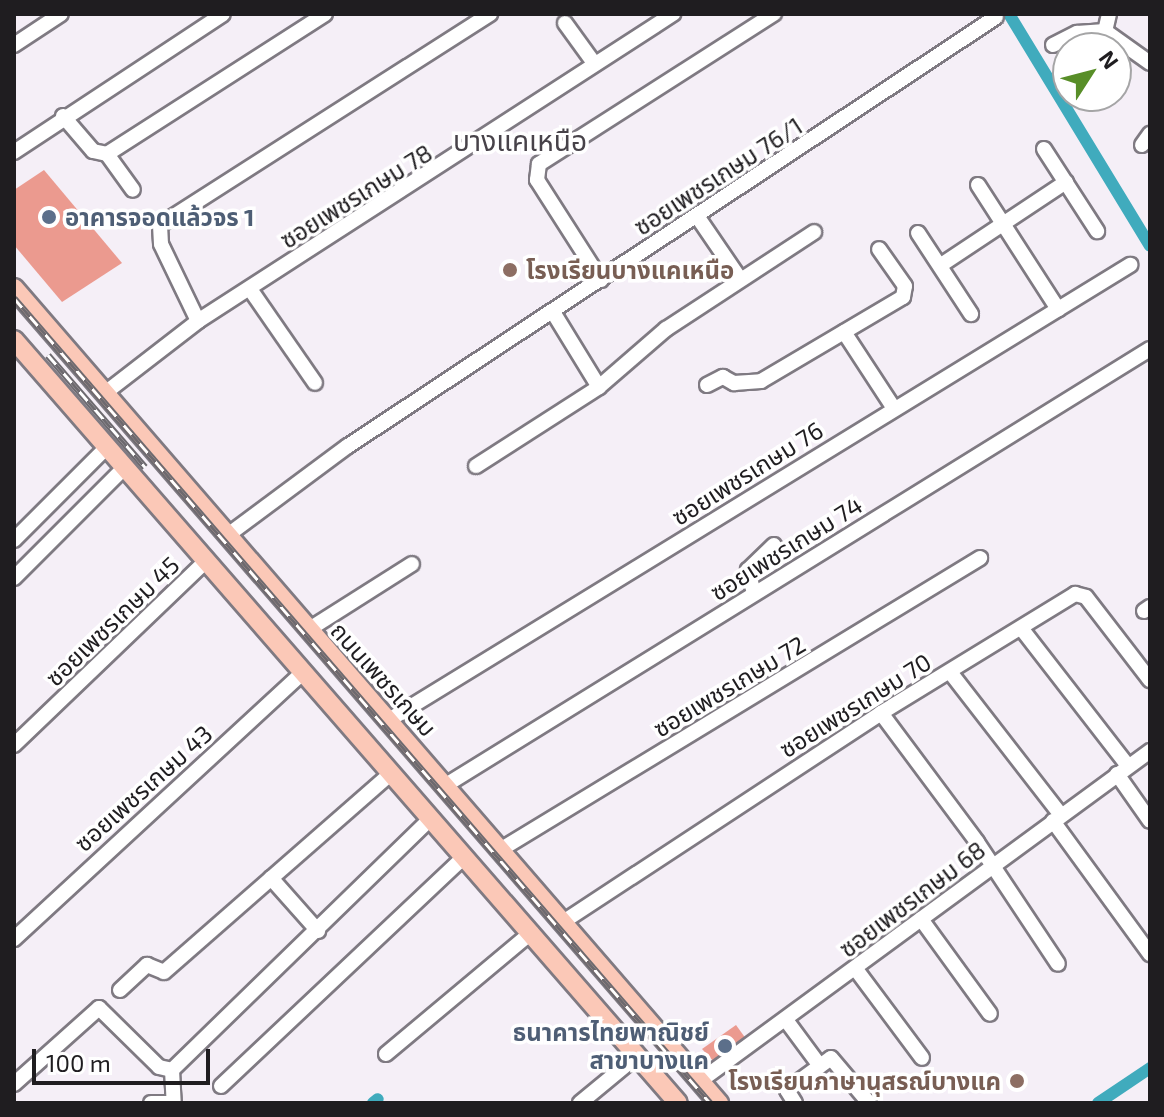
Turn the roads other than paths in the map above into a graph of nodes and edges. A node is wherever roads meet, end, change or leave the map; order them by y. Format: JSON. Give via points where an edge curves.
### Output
{"nodes":[{"id":1,"x":61,"y":14,"type":"edge"},
{"id":2,"x":223,"y":14,"type":"edge"},
{"id":3,"x":325,"y":14,"type":"edge"},
{"id":4,"x":490,"y":14,"type":"edge"},
{"id":5,"x":673,"y":14,"type":"edge"},
{"id":6,"x":774,"y":14,"type":"edge"},
{"id":7,"x":1109,"y":14,"type":"edge"},
{"id":8,"x":996,"y":17,"type":"dead end"},
{"id":9,"x":565,"y":23,"type":"dead end"},
{"id":10,"x":1105,"y":31,"type":"junction"},
{"id":11,"x":1091,"y":32,"type":"edge"},
{"id":12,"x":14,"y":45,"type":"edge"},
{"id":13,"x":1148,"y":58,"type":"edge"},
{"id":14,"x":594,"y":63,"type":"junction"},
{"id":15,"x":63,"y":116,"type":"junction"},
{"id":16,"x":1044,"y":149,"type":"dead end"},
{"id":17,"x":14,"y":152,"type":"edge"},
{"id":18,"x":107,"y":154,"type":"junction"},
{"id":19,"x":1066,"y":182,"type":"junction"},
{"id":20,"x":978,"y":185,"type":"dead end"},
{"id":21,"x":133,"y":190,"type":"dead end"},
{"id":22,"x":697,"y":216,"type":"junction"},
{"id":23,"x":1002,"y":226,"type":"junction"},
{"id":24,"x":1097,"y":231,"type":"dead end"},
{"id":25,"x":814,"y":232,"type":"dead end"},
{"id":26,"x":918,"y":233,"type":"dead end"},
{"id":27,"x":879,"y":249,"type":"dead end"},
{"id":28,"x":941,"y":265,"type":"junction"},
{"id":29,"x":1130,"y":265,"type":"dead end"},
{"id":30,"x":740,"y":279,"type":"junction"},
{"id":31,"x":601,"y":280,"type":"junction"},
{"id":32,"x":14,"y":288,"type":"edge"},
{"id":33,"x":250,"y":289,"type":"junction"},
{"id":34,"x":1058,"y":309,"type":"junction"},
{"id":35,"x":553,"y":312,"type":"junction"},
{"id":36,"x":971,"y":314,"type":"dead end"},
{"id":37,"x":198,"y":321,"type":"junction"},
{"id":38,"x":844,"y":332,"type":"junction"},
{"id":39,"x":14,"y":340,"type":"edge"},
{"id":40,"x":1150,"y":349,"type":"edge"},
{"id":41,"x":315,"y":383,"type":"dead end"},
{"id":42,"x":707,"y":385,"type":"dead end"},
{"id":43,"x":599,"y":387,"type":"junction"},
{"id":44,"x":105,"y":393,"type":"junction"},
{"id":45,"x":893,"y":407,"type":"junction"},
{"id":46,"x":107,"y":447,"type":"junction"},
{"id":47,"x":476,"y":466,"type":"dead end"},
{"id":48,"x":125,"y":467,"type":"junction"},
{"id":49,"x":228,"y":535,"type":"junction"},
{"id":50,"x":14,"y":540,"type":"edge"},
{"id":51,"x":774,"y":545,"type":"dead end"},
{"id":52,"x":980,"y":558,"type":"dead end"},
{"id":53,"x":205,"y":562,"type":"junction"},
{"id":54,"x":412,"y":564,"type":"dead end"},
{"id":55,"x":14,"y":578,"type":"edge"},
{"id":56,"x":754,"y":593,"type":"junction"},
{"id":57,"x":1021,"y":628,"type":"junction"},
{"id":58,"x":308,"y":630,"type":"junction"},
{"id":59,"x":303,"y":672,"type":"junction"},
{"id":60,"x":950,"y":672,"type":"junction"},
{"id":61,"x":1150,"y":680,"type":"edge"},
{"id":62,"x":881,"y":713,"type":"junction"},
{"id":63,"x":389,"y":720,"type":"junction"},
{"id":64,"x":14,"y":745,"type":"edge"},
{"id":65,"x":1150,"y":751,"type":"edge"},
{"id":66,"x":1122,"y":770,"type":"junction"},
{"id":67,"x":391,"y":773,"type":"junction"},
{"id":68,"x":446,"y":785,"type":"junction"},
{"id":69,"x":1057,"y":818,"type":"junction"},
{"id":70,"x":430,"y":819,"type":"junction"},
{"id":71,"x":1150,"y":821,"type":"edge"},
{"id":72,"x":500,"y":850,"type":"junction"},
{"id":73,"x":464,"y":857,"type":"junction"},
{"id":74,"x":992,"y":866,"type":"junction"},
{"id":75,"x":271,"y":878,"type":"junction"},
{"id":76,"x":921,"y":919,"type":"junction"},
{"id":77,"x":563,"y":922,"type":"junction"},
{"id":78,"x":318,"y":931,"type":"junction"},
{"id":79,"x":536,"y":937,"type":"junction"},
{"id":80,"x":14,"y":939,"type":"edge"},
{"id":81,"x":1150,"y":954,"type":"edge"},
{"id":82,"x":591,"y":955,"type":"junction"},
{"id":83,"x":1058,"y":964,"type":"dead end"},
{"id":84,"x":855,"y":968,"type":"junction"},
{"id":85,"x":567,"y":973,"type":"junction"},
{"id":86,"x":120,"y":990,"type":"dead end"},
{"id":87,"x":990,"y":1014,"type":"dead end"},
{"id":88,"x":786,"y":1020,"type":"junction"},
{"id":89,"x":386,"y":1054,"type":"dead end"},
{"id":90,"x":637,"y":1056,"type":"junction"},
{"id":91,"x":922,"y":1058,"type":"dead end"},
{"id":92,"x":820,"y":1066,"type":"junction"},
{"id":93,"x":172,"y":1070,"type":"junction"},
{"id":94,"x":700,"y":1081,"type":"junction"},
{"id":95,"x":14,"y":1084,"type":"edge"},
{"id":96,"x":221,"y":1086,"type":"dead end"},
{"id":97,"x":151,"y":1103,"type":"edge"},
{"id":98,"x":171,"y":1103,"type":"edge"},
{"id":99,"x":580,"y":1103,"type":"edge"},
{"id":100,"x":678,"y":1103,"type":"edge"},
{"id":101,"x":719,"y":1103,"type":"edge"},
{"id":102,"x":795,"y":1103,"type":"edge"},
{"id":103,"x":869,"y":1103,"type":"edge"}],
"edges":[{"from":1,"to":12,"type":"street"},
{"from":2,"to":15,"type":"street"},
{"from":3,"to":18,"type":"street"},
{"from":4,"to":37,"type":"street","via":[[160,225],[161,244]]},
{"from":5,"to":14,"type":"street","name":"ซอยเพชรเกษม 78"},
{"from":6,"to":31,"type":"street","via":[[539,164],[537,180]]},
{"from":7,"to":10,"type":"street"},
{"from":8,"to":22,"type":"street","name":"ซอยเพชรเกษม 76/1"},
{"from":9,"to":14,"type":"street"},
{"from":10,"to":11,"type":"street"},
{"from":10,"to":13,"type":"street"},
{"from":14,"to":33,"type":"street","name":"ซอยเพชรเกษม 78","via":[[460,157]]},
{"from":15,"to":17,"type":"street"},
{"from":15,"to":18,"type":"street","via":[[93,151]]},
{"from":16,"to":19,"type":"street"},
{"from":18,"to":21,"type":"street"},
{"from":19,"to":23,"type":"street"},
{"from":19,"to":24,"type":"street"},
{"from":20,"to":23,"type":"street"},
{"from":22,"to":30,"type":"street"},
{"from":22,"to":31,"type":"street","name":"ซอยเพชรเกษม 76/1"},
{"from":23,"to":28,"type":"street"},
{"from":23,"to":34,"type":"street"},
{"from":25,"to":30,"type":"street"},
{"from":26,"to":28,"type":"street"},
{"from":27,"to":38,"type":"street","via":[[906,293]]},
{"from":28,"to":36,"type":"street"},
{"from":29,"to":34,"type":"street","name":"ซอยเพชรเกษม 76"},
{"from":30,"to":43,"type":"street","via":[[666,329]]},
{"from":31,"to":35,"type":"street","name":"ซอยเพชรเกษม 76/1"},
{"from":32,"to":44,"type":"main road","name":"ถนนเพชรเกษม"},
{"from":33,"to":37,"type":"street","name":"ซอยเพชรเกษม 78"},
{"from":33,"to":41,"type":"street"},
{"from":34,"to":45,"type":"street","name":"ซอยเพชรเกษม 76"},
{"from":35,"to":43,"type":"street"},
{"from":35,"to":49,"type":"street","name":"ซอยเพชรเกษม 76/1","via":[[348,446]]},
{"from":37,"to":44,"type":"street","name":"ซอยเพชรเกษม 78"},
{"from":38,"to":42,"type":"street","via":[[761,381],[734,383],[723,377]]},
{"from":38,"to":45,"type":"street"},
{"from":39,"to":46,"type":"main road"},
{"from":40,"to":56,"type":"street","name":"ซอยเพชรเกษม 74"},
{"from":43,"to":47,"type":"street"},
{"from":44,"to":49,"type":"main road","name":"ถนนเพชรเกษม"},
{"from":45,"to":63,"type":"street","name":"ซอยเพชรเกษม 76"},
{"from":46,"to":48,"type":"main road"},
{"from":46,"to":50,"type":"street"},
{"from":48,"to":53,"type":"main road"},
{"from":48,"to":55,"type":"street"},
{"from":49,"to":58,"type":"main road","name":"ถนนเพชรเกษม"},
{"from":51,"to":56,"type":"street","via":[[748,570]]},
{"from":52,"to":72,"type":"street","name":"ซอยเพชรเกษม 72"},
{"from":53,"to":59,"type":"main road"},
{"from":53,"to":64,"type":"street","name":"ซอยเพชรเกษม 45"},
{"from":54,"to":58,"type":"street"},
{"from":56,"to":68,"type":"street","name":"ซอยเพชรเกษม 74"},
{"from":57,"to":60,"type":"street","name":"ซอยเพชรเกษม 70"},
{"from":57,"to":61,"type":"street","name":"ซอยเพชรเกษม 70","via":[[1082,593]]},
{"from":57,"to":66,"type":"street"},
{"from":58,"to":63,"type":"main road","name":"ถนนเพชรเกษม"},
{"from":59,"to":67,"type":"main road"},
{"from":59,"to":80,"type":"street","name":"ซอยเพชรเกษม 43"},
{"from":60,"to":62,"type":"street","name":"ซอยเพชรเกษม 70"},
{"from":60,"to":69,"type":"street"},
{"from":62,"to":74,"type":"street"},
{"from":62,"to":77,"type":"street","name":"ซอยเพชรเกษม 70"},
{"from":63,"to":68,"type":"main road","name":"ถนนเพชรเกษม"},
{"from":65,"to":66,"type":"street","name":"ซอยเพชรเกษม 68"},
{"from":66,"to":69,"type":"street","name":"ซอยเพชรเกษม 68"},
{"from":66,"to":71,"type":"street"},
{"from":67,"to":70,"type":"main road"},
{"from":67,"to":75,"type":"street"},
{"from":68,"to":72,"type":"main road","name":"ถนนเพชรเกษม"},
{"from":69,"to":74,"type":"street","name":"ซอยเพชรเกษม 68"},
{"from":69,"to":81,"type":"street"},
{"from":70,"to":73,"type":"main road"},
{"from":70,"to":78,"type":"street"},
{"from":72,"to":77,"type":"main road","name":"ถนนเพชรเกษม"},
{"from":73,"to":79,"type":"main road"},
{"from":73,"to":96,"type":"street"},
{"from":74,"to":76,"type":"street","name":"ซอยเพชรเกษม 68"},
{"from":74,"to":83,"type":"street"},
{"from":75,"to":78,"type":"street"},
{"from":75,"to":86,"type":"street","via":[[164,972],[147,965]]},
{"from":76,"to":84,"type":"street","name":"ซอยเพชรเกษม 68"},
{"from":76,"to":87,"type":"street"},
{"from":77,"to":79,"type":"main road"},
{"from":77,"to":82,"type":"main road","name":"ถนนเพชรเกษม"},
{"from":78,"to":93,"type":"street"},
{"from":79,"to":85,"type":"main road"},
{"from":79,"to":89,"type":"street"},
{"from":82,"to":85,"type":"main road"},
{"from":82,"to":94,"type":"main road","name":"ถนนเพชรเกษม"},
{"from":84,"to":88,"type":"street","name":"ซอยเพชรเกษม 68"},
{"from":84,"to":91,"type":"street"},
{"from":85,"to":90,"type":"main road"},
{"from":88,"to":92,"type":"street"},
{"from":88,"to":94,"type":"street","name":"ซอยเพชรเกษม 68"},
{"from":90,"to":99,"type":"street"},
{"from":90,"to":100,"type":"main road"},
{"from":92,"to":102,"type":"street","via":[[787,1090]]},
{"from":92,"to":103,"type":"street","via":[[834,1058]]},
{"from":93,"to":95,"type":"street","via":[[159,1067],[99,1008]]},
{"from":93,"to":98,"type":"street"},
{"from":94,"to":101,"type":"main road","name":"ถนนเพชรเกษม"},
{"from":97,"to":98,"type":"street"}]}
